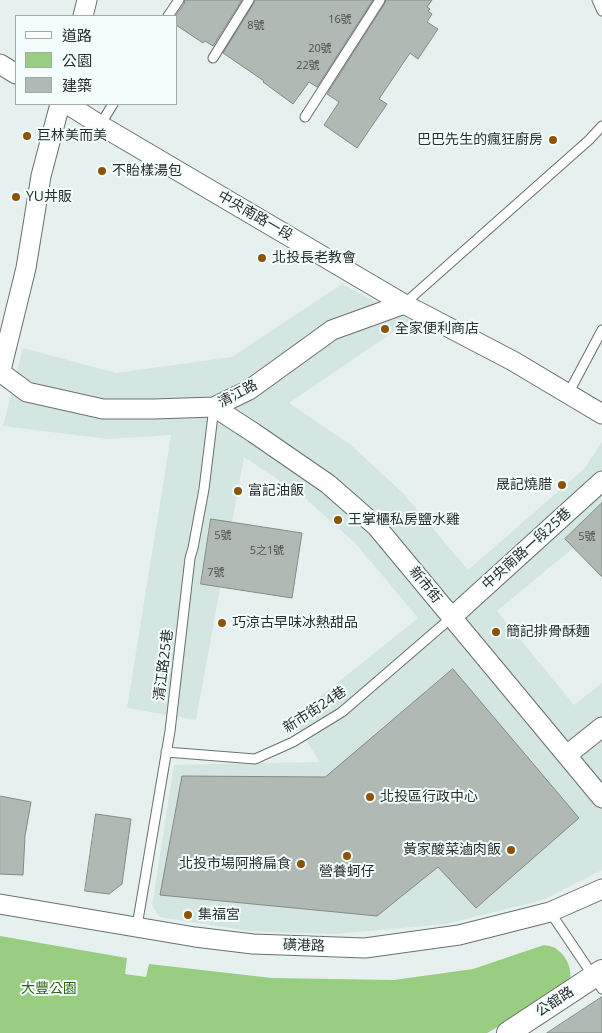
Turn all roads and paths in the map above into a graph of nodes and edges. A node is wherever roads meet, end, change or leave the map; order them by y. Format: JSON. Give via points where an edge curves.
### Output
{"nodes":[{"id":1,"x":87,"y":0,"type":"edge"},
{"id":2,"x":179,"y":0,"type":"edge"},
{"id":3,"x":249,"y":0,"type":"edge"},
{"id":4,"x":380,"y":0,"type":"edge"},
{"id":5,"x":597,"y":0,"type":"edge"},
{"id":6,"x":602,"y":11,"type":"edge"},
{"id":7,"x":83,"y":15,"type":"edge"},
{"id":8,"x":169,"y":15,"type":"edge"},
{"id":9,"x":212,"y":58,"type":"dead end"},
{"id":10,"x":0,"y":64,"type":"edge"},
{"id":11,"x":15,"y":73,"type":"edge"},
{"id":12,"x":60,"y":105,"type":"edge"},
{"id":13,"x":69,"y":105,"type":"edge"},
{"id":14,"x":112,"y":105,"type":"edge"},
{"id":15,"x":305,"y":117,"type":"dead end"},
{"id":16,"x":100,"y":125,"type":"junction"},
{"id":17,"x":602,"y":126,"type":"edge"},
{"id":18,"x":404,"y":304,"type":"junction"},
{"id":19,"x":602,"y":330,"type":"edge"},
{"id":20,"x":0,"y":372,"type":"edge"},
{"id":21,"x":568,"y":394,"type":"junction"},
{"id":22,"x":214,"y":407,"type":"junction"},
{"id":23,"x":602,"y":414,"type":"edge"},
{"id":24,"x":602,"y":481,"type":"edge"},
{"id":25,"x":451,"y":618,"type":"junction"},
{"id":26,"x":602,"y":727,"type":"edge"},
{"id":27,"x":166,"y":752,"type":"junction"},
{"id":28,"x":567,"y":755,"type":"junction"},
{"id":29,"x":602,"y":798,"type":"edge"},
{"id":30,"x":602,"y":889,"type":"edge"},
{"id":31,"x":0,"y":904,"type":"edge"},
{"id":32,"x":550,"y":912,"type":"junction"},
{"id":33,"x":137,"y":926,"type":"junction"},
{"id":34,"x":599,"y":979,"type":"edge"},
{"id":35,"x":508,"y":1033,"type":"edge"}],
"edges":[{"from":1,"to":7,"type":"street"},
{"from":2,"to":8,"type":"lane"},
{"from":3,"to":9,"type":"lane"},
{"from":4,"to":15,"type":"lane"},
{"from":5,"to":6,"type":"lane"},
{"from":10,"to":11,"type":"street"},
{"from":12,"to":20,"type":"street","via":[[40,176],[26,268]]},
{"from":13,"to":16,"type":"street","name":"中央南路一段"},
{"from":14,"to":16,"type":"lane"},
{"from":16,"to":18,"type":"street","name":"中央南路一段"},
{"from":17,"to":18,"type":"lane"},
{"from":18,"to":21,"type":"street","name":"中央南路一段"},
{"from":18,"to":22,"type":"street","name":"清江路","via":[[332,330],[250,390]]},
{"from":19,"to":21,"type":"lane"},
{"from":20,"to":22,"type":"street","name":"清江路","via":[[27,392],[103,409]]},
{"from":21,"to":23,"type":"street","name":"中央南路一段"},
{"from":22,"to":25,"type":"street","name":"新市街","via":[[328,484],[376,526]]},
{"from":22,"to":27,"type":"lane","name":"清江路25巷","via":[[204,489],[190,558]]},
{"from":24,"to":25,"type":"street","name":"中央南路一段25巷"},
{"from":25,"to":27,"type":"lane","name":"新市街24巷","via":[[342,712],[293,742],[255,758]]},
{"from":25,"to":28,"type":"street","name":"新市街"},
{"from":26,"to":28,"type":"street"},
{"from":27,"to":33,"type":"lane","name":"清江路25巷"},
{"from":28,"to":29,"type":"street","name":"新市街"},
{"from":30,"to":32,"type":"street","name":"磺港路"},
{"from":31,"to":33,"type":"street","name":"磺港路"},
{"from":32,"to":33,"type":"street","name":"磺港路","via":[[459,935],[365,948],[253,944]]},
{"from":32,"to":34,"type":"lane"},
{"from":34,"to":35,"type":"street","name":"公舘路"}]}
